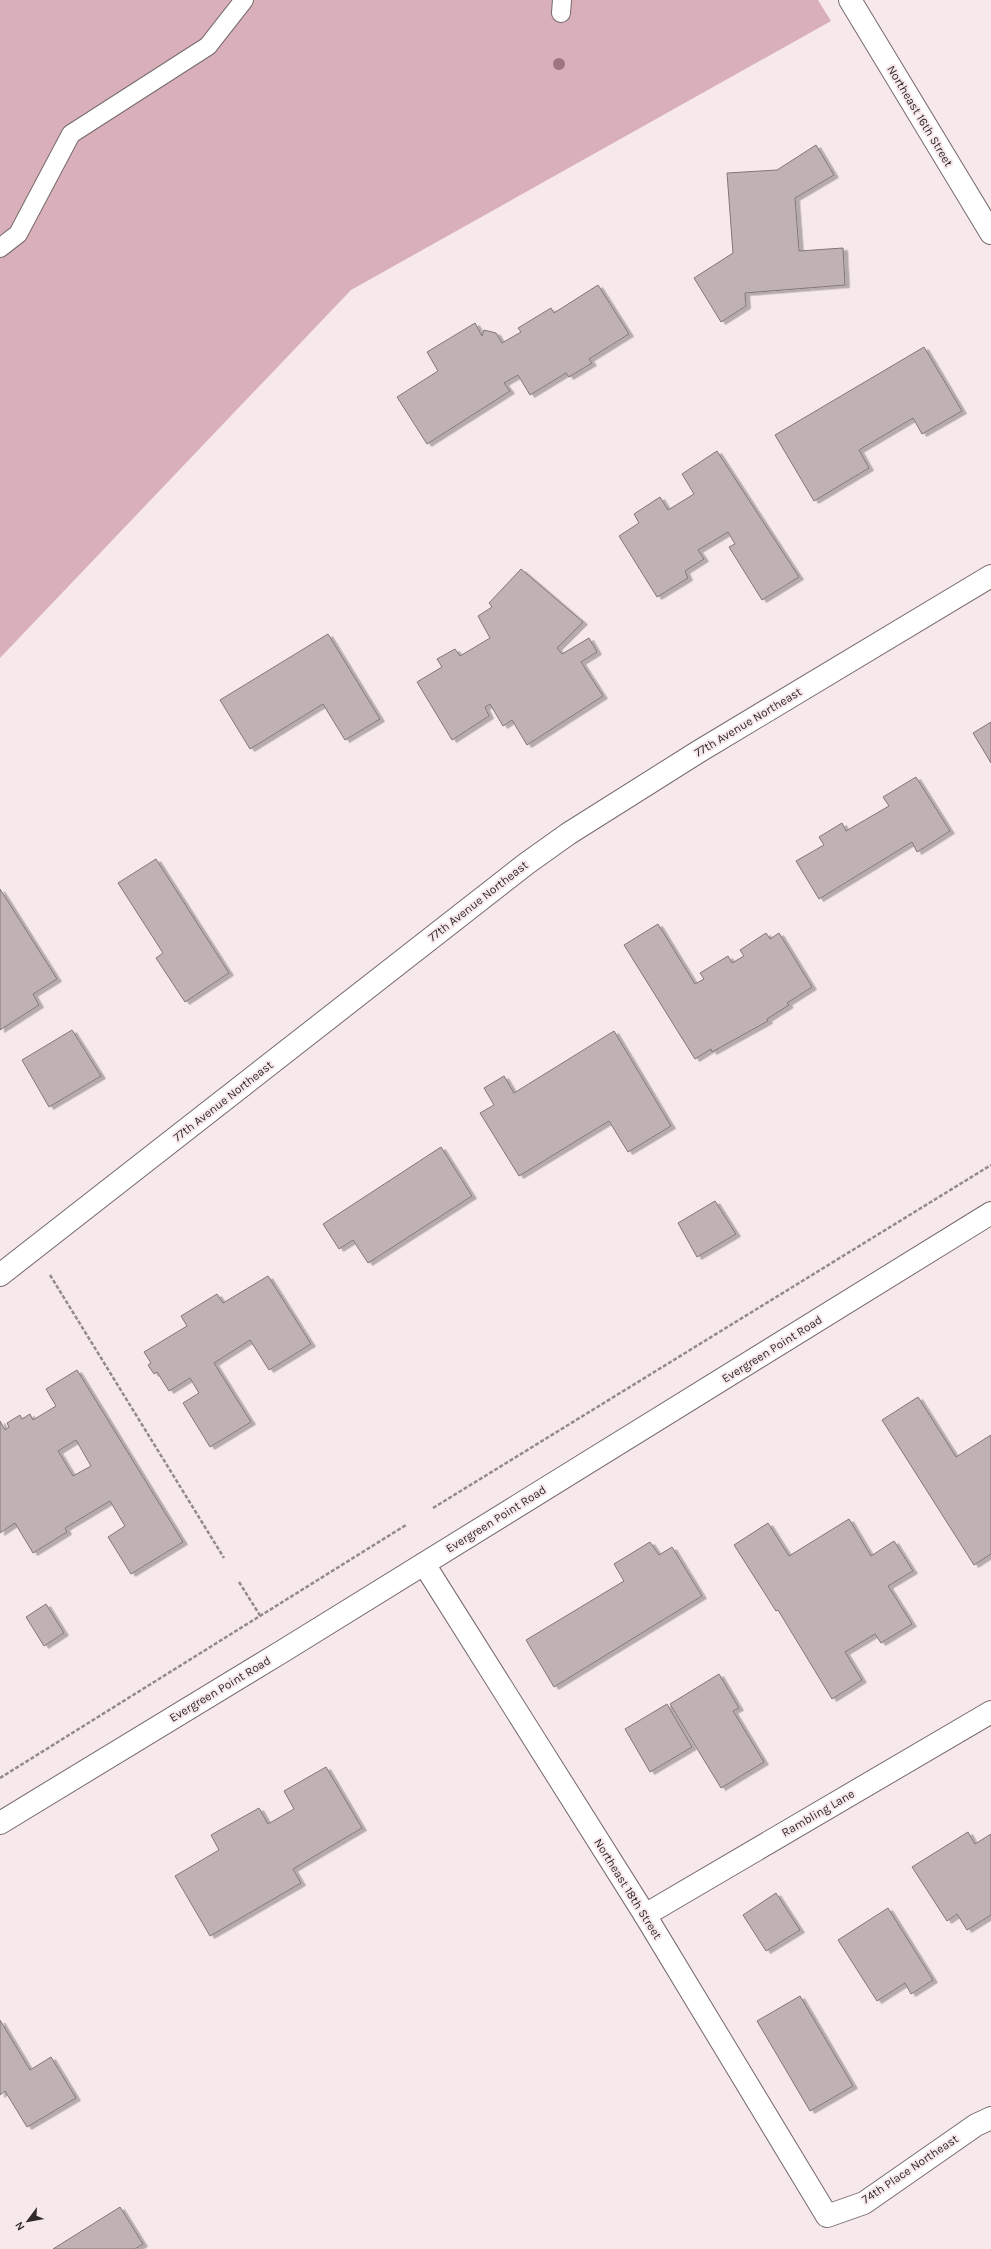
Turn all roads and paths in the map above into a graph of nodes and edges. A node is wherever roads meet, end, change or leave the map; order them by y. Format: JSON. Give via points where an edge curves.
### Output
{"nodes":[{"id":1,"x":244,"y":0,"type":"edge"},
{"id":2,"x":850,"y":0,"type":"edge"},
{"id":3,"x":991,"y":233,"type":"edge"},
{"id":4,"x":0,"y":248,"type":"edge"},
{"id":5,"x":991,"y":576,"type":"edge"},
{"id":6,"x":991,"y":1165,"type":"edge"},
{"id":7,"x":991,"y":1213,"type":"edge"},
{"id":8,"x":33,"y":1249,"type":"junction"},
{"id":9,"x":0,"y":1275,"type":"edge"},
{"id":10,"x":433,"y":1508,"type":"dead end"},
{"id":11,"x":406,"y":1525,"type":"dead end"},
{"id":12,"x":224,"y":1558,"type":"dead end"},
{"id":13,"x":424,"y":1564,"type":"junction"},
{"id":14,"x":239,"y":1582,"type":"dead end"},
{"id":15,"x":261,"y":1617,"type":"junction"},
{"id":16,"x":991,"y":1712,"type":"edge"},
{"id":17,"x":0,"y":1778,"type":"edge"},
{"id":18,"x":0,"y":1823,"type":"edge"},
{"id":19,"x":644,"y":1914,"type":"junction"},
{"id":20,"x":991,"y":2118,"type":"edge"},
{"id":21,"x":827,"y":2216,"type":"joint"}],
"edges":[{"from":1,"to":4,"type":"lane","via":[[208,46],[71,134],[18,234]]},
{"from":2,"to":3,"type":"street","name":"Northeast 16th Street"},
{"from":5,"to":8,"type":"street","name":"77th Avenue Northeast","via":[[568,834],[493,889]]},
{"from":6,"to":10,"type":"path"},
{"from":7,"to":13,"type":"street","name":"Evergreen Point Road"},
{"from":8,"to":9,"type":"street","name":"77th Avenue Northeast"},
{"from":8,"to":12,"type":"path"},
{"from":11,"to":15,"type":"path"},
{"from":13,"to":18,"type":"street","name":"Evergreen Point Road"},
{"from":13,"to":19,"type":"street","name":"Northeast 18th Street"},
{"from":14,"to":15,"type":"path"},
{"from":15,"to":17,"type":"path"},
{"from":16,"to":19,"type":"street","name":"Rambling Lane"},
{"from":19,"to":21,"type":"street","name":"Northeast 18th Street"},
{"from":20,"to":21,"type":"street","name":"74th Place Northeast","via":[[976,2125],[864,2203]]}]}
